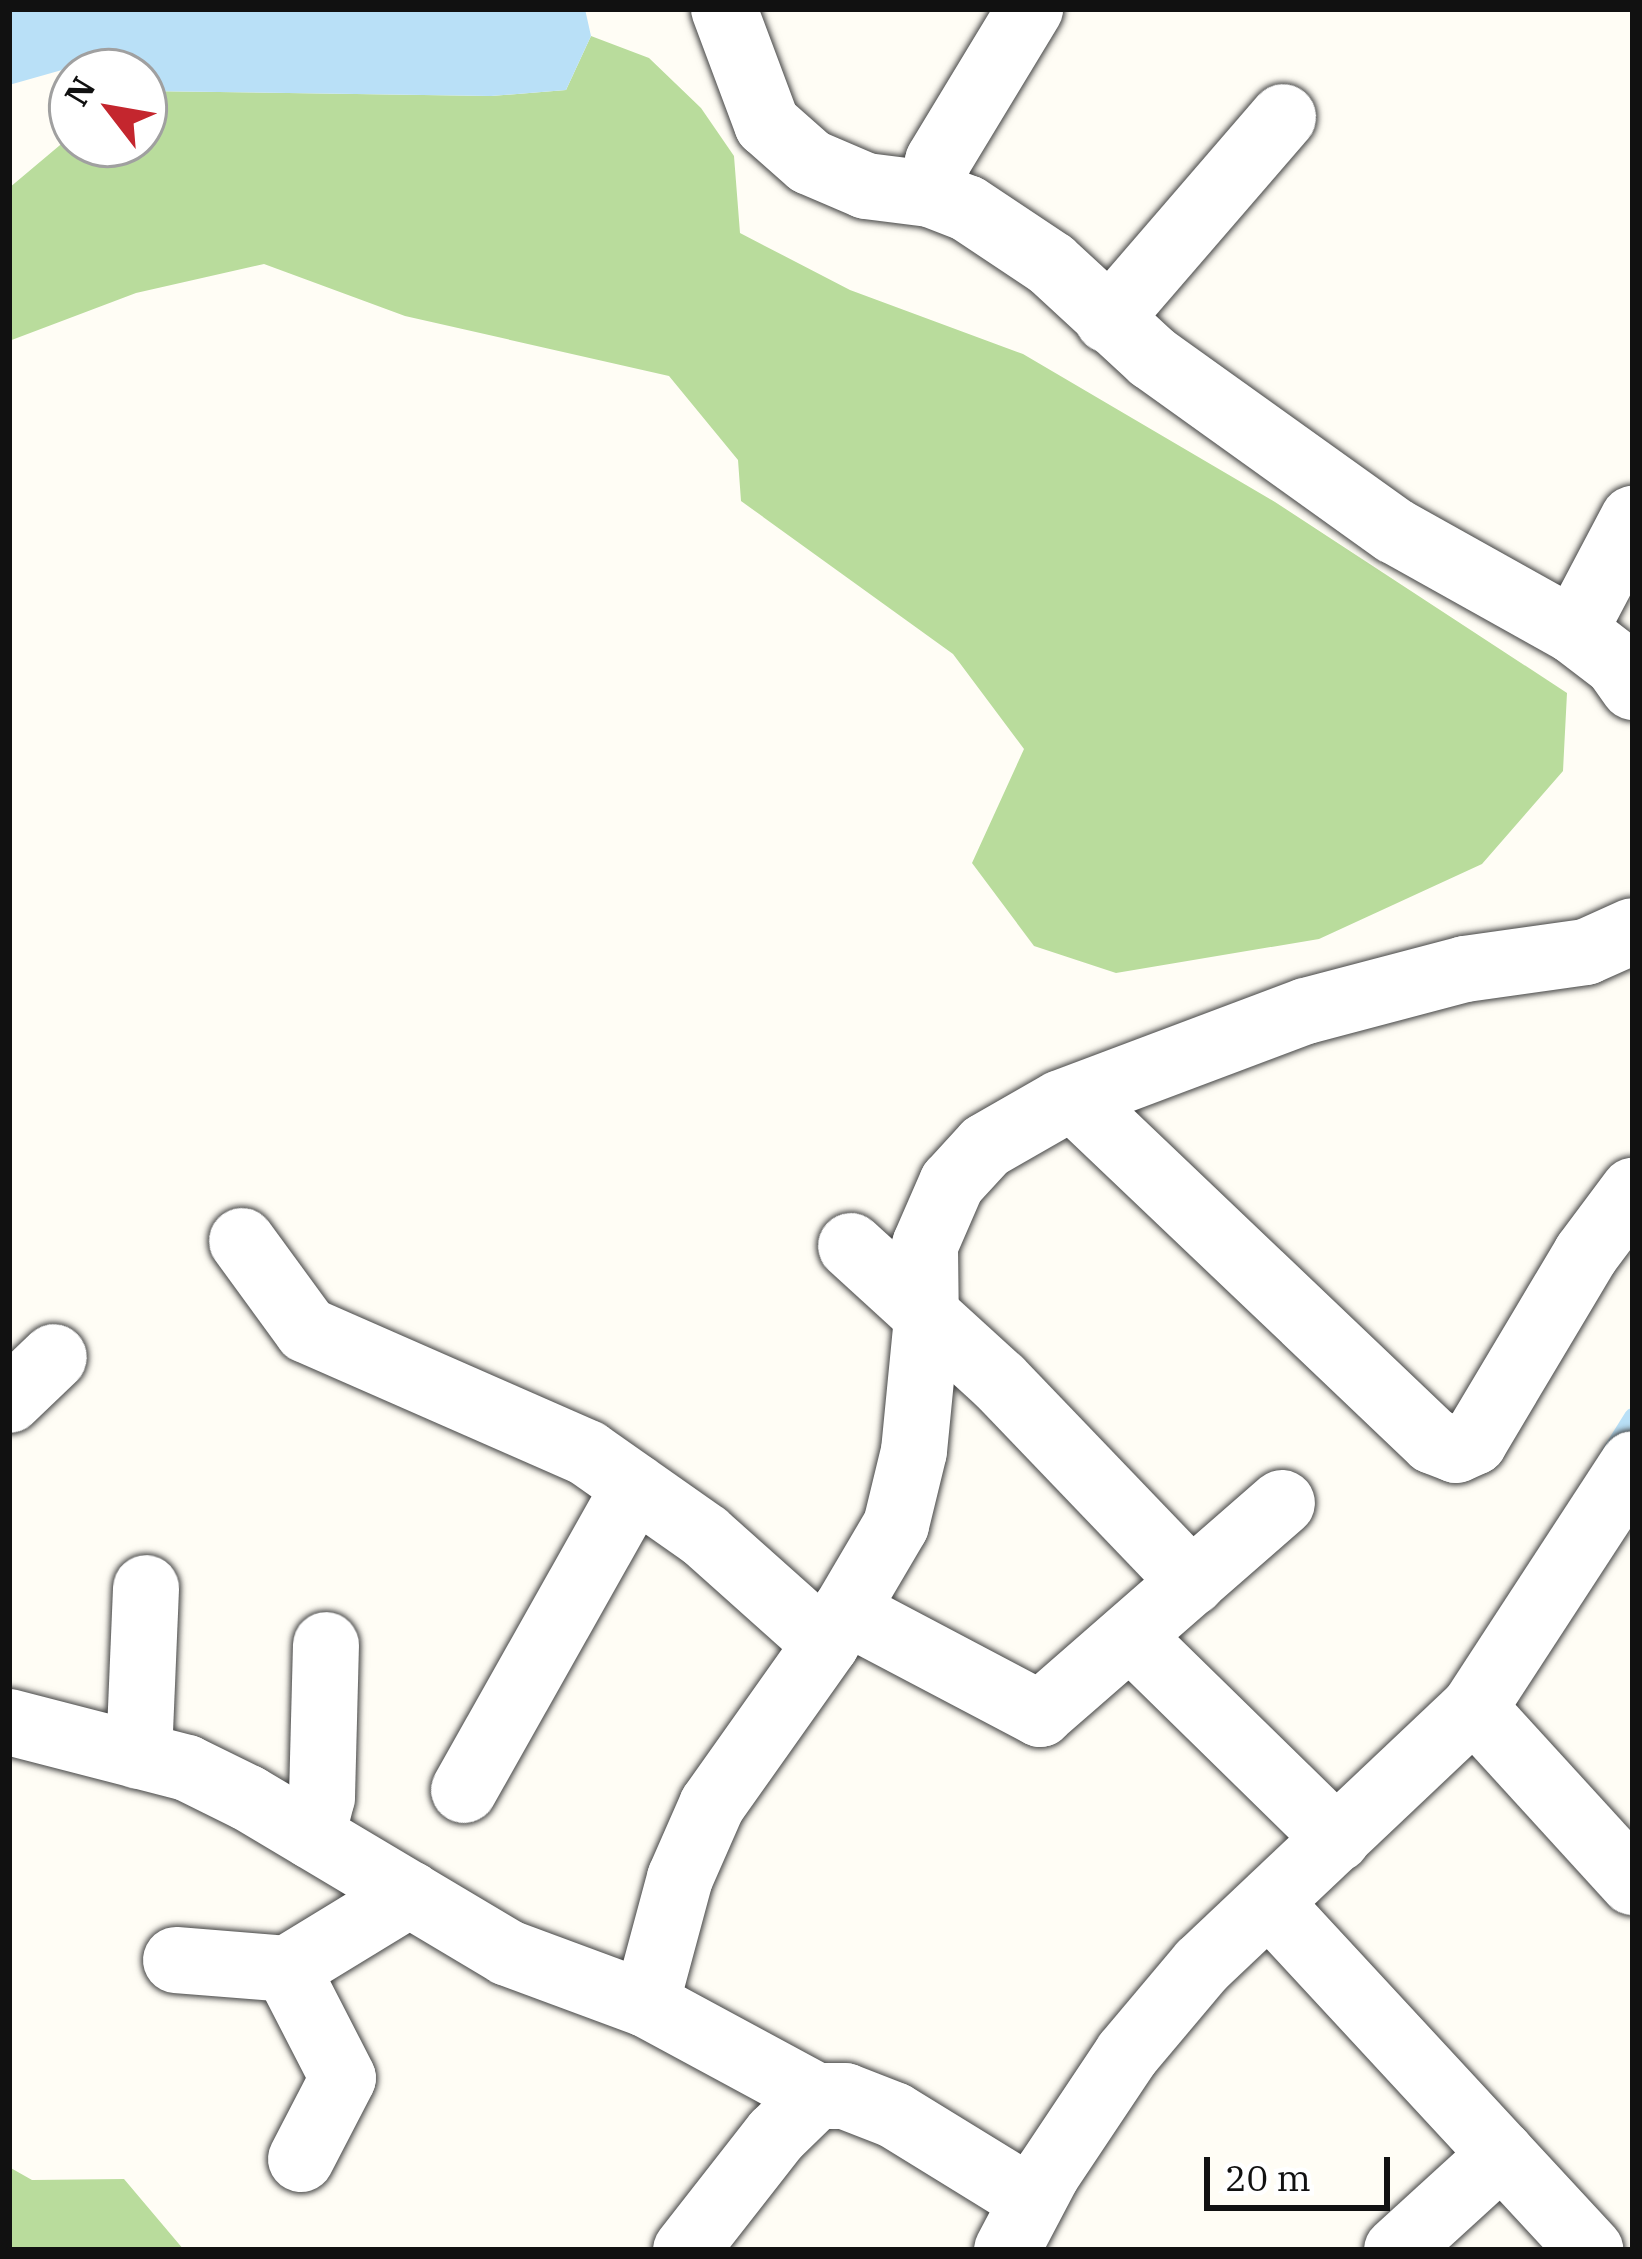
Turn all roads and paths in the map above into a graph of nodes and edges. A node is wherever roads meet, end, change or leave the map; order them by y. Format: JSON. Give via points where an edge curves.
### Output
{"nodes":[{"id":1,"x":724,"y":9,"type":"edge"},
{"id":2,"x":1030,"y":9,"type":"edge"},
{"id":3,"x":1283,"y":117,"type":"dead end"},
{"id":4,"x":930,"y":194,"type":"junction"},
{"id":5,"x":1108,"y":320,"type":"junction"},
{"id":6,"x":1633,"y":519,"type":"edge"},
{"id":7,"x":1574,"y":631,"type":"junction"},
{"id":8,"x":1633,"y":687,"type":"edge"},
{"id":9,"x":1633,"y":931,"type":"edge"},
{"id":10,"x":1074,"y":1099,"type":"junction"},
{"id":11,"x":1633,"y":1191,"type":"edge"},
{"id":12,"x":242,"y":1240,"type":"dead end"},
{"id":13,"x":851,"y":1246,"type":"dead end"},
{"id":14,"x":926,"y":1316,"type":"junction"},
{"id":15,"x":1633,"y":1464,"type":"edge"},
{"id":16,"x":634,"y":1486,"type":"junction"},
{"id":17,"x":1282,"y":1502,"type":"dead end"},
{"id":18,"x":1192,"y":1582,"type":"junction"},
{"id":19,"x":146,"y":1588,"type":"dead end"},
{"id":20,"x":836,"y":1628,"type":"junction"},
{"id":21,"x":1130,"y":1636,"type":"junction"},
{"id":22,"x":326,"y":1645,"type":"dead end"},
{"id":23,"x":1474,"y":1708,"type":"junction"},
{"id":24,"x":9,"y":1722,"type":"edge"},
{"id":25,"x":140,"y":1756,"type":"junction"},
{"id":26,"x":464,"y":1790,"type":"dead end"},
{"id":27,"x":312,"y":1836,"type":"junction"},
{"id":28,"x":1336,"y":1839,"type":"junction"},
{"id":29,"x":1633,"y":1882,"type":"edge"},
{"id":30,"x":410,"y":1894,"type":"junction"},
{"id":31,"x":1269,"y":1903,"type":"junction"},
{"id":32,"x":176,"y":1960,"type":"dead end"},
{"id":33,"x":287,"y":1970,"type":"junction"},
{"id":34,"x":646,"y":2004,"type":"junction"},
{"id":35,"x":816,"y":2096,"type":"junction"},
{"id":36,"x":1502,"y":2154,"type":"junction"},
{"id":37,"x":301,"y":2158,"type":"dead end"},
{"id":38,"x":1020,"y":2225,"type":"edge"},
{"id":39,"x":686,"y":2250,"type":"edge"},
{"id":40,"x":1397,"y":2250,"type":"edge"},
{"id":41,"x":1591,"y":2250,"type":"edge"}],
"edges":[{"from":1,"to":4,"type":"street","via":[[767,124],[810,162],[866,186]]},
{"from":2,"to":4,"type":"street","via":[[938,161]]},
{"from":3,"to":5,"type":"street"},
{"from":4,"to":5,"type":"street","via":[[967,208],[1052,265]]},
{"from":5,"to":7,"type":"street","via":[[1395,531]]},
{"from":6,"to":7,"type":"street"},
{"from":7,"to":8,"type":"street"},
{"from":9,"to":10,"type":"street","via":[[1586,952],[1465,969],[1306,1011]]},
{"from":10,"to":11,"type":"street","via":[[1433,1441],[1456,1450],[1474,1442]]},
{"from":10,"to":14,"type":"street","via":[[986,1146],[952,1183],[925,1245]]},
{"from":12,"to":16,"type":"street","via":[[307,1330],[587,1453]]},
{"from":13,"to":14,"type":"street"},
{"from":14,"to":18,"type":"street"},
{"from":14,"to":20,"type":"street","via":[[914,1451],[896,1525]]},
{"from":15,"to":23,"type":"street"},
{"from":16,"to":20,"type":"street"},
{"from":16,"to":26,"type":"street","via":[[481,1706]]},
{"from":17,"to":18,"type":"street"},
{"from":18,"to":21,"type":"street"},
{"from":19,"to":25,"type":"street"},
{"from":20,"to":21,"type":"street","via":[[1040,1714]]},
{"from":20,"to":34,"type":"street","via":[[712,1805],[680,1877]]},
{"from":21,"to":28,"type":"street"},
{"from":22,"to":27,"type":"street","via":[[322,1797]]},
{"from":23,"to":28,"type":"street"},
{"from":23,"to":29,"type":"street"},
{"from":24,"to":25,"type":"street"},
{"from":25,"to":27,"type":"street","via":[[187,1768]]},
{"from":27,"to":30,"type":"street"},
{"from":28,"to":31,"type":"street"},
{"from":30,"to":33,"type":"street"},
{"from":30,"to":34,"type":"street","via":[[508,1953]]},
{"from":31,"to":36,"type":"street"},
{"from":31,"to":38,"type":"street","via":[[1202,1965],[1127,2054]]},
{"from":32,"to":33,"type":"street"},
{"from":33,"to":37,"type":"street","via":[[344,2078]]},
{"from":34,"to":35,"type":"street"},
{"from":35,"to":38,"type":"street","via":[[845,2096],[894,2115]]},
{"from":35,"to":39,"type":"street","via":[[776,2134]]},
{"from":36,"to":40,"type":"street"},
{"from":36,"to":41,"type":"street"}]}
